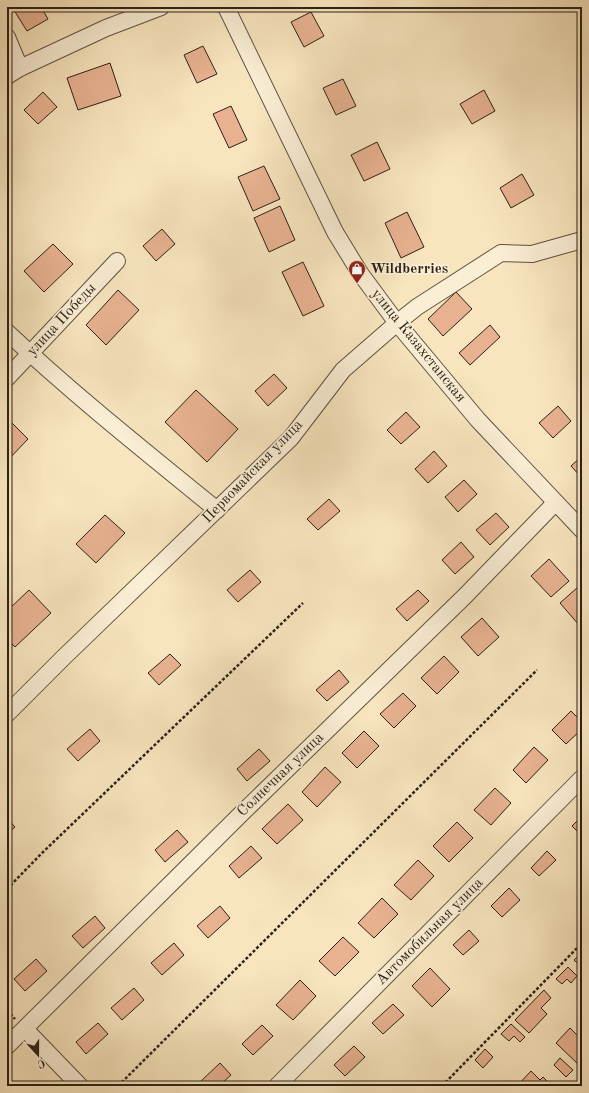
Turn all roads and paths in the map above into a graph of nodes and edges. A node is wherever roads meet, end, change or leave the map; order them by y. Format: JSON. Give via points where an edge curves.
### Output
{"nodes":[{"id":1,"x":161,"y":7,"type":"edge"},
{"id":2,"x":226,"y":7,"type":"edge"},
{"id":3,"x":7,"y":37,"type":"edge"},
{"id":4,"x":13,"y":72,"type":"edge"},
{"id":5,"x":582,"y":240,"type":"edge"},
{"id":6,"x":117,"y":261,"type":"dead end"},
{"id":7,"x":396,"y":323,"type":"junction"},
{"id":8,"x":7,"y":332,"type":"edge"},
{"id":9,"x":30,"y":354,"type":"junction"},
{"id":10,"x":7,"y":378,"type":"edge"},
{"id":11,"x":555,"y":503,"type":"junction"},
{"id":12,"x":217,"y":510,"type":"junction"},
{"id":13,"x":582,"y":530,"type":"edge"},
{"id":14,"x":303,"y":603,"type":"dead end"},
{"id":15,"x":537,"y":670,"type":"dead end"},
{"id":16,"x":7,"y":714,"type":"edge"},
{"id":17,"x":582,"y":778,"type":"edge"},
{"id":18,"x":7,"y":889,"type":"edge"},
{"id":19,"x":582,"y":944,"type":"edge"},
{"id":20,"x":25,"y":1029,"type":"junction"},
{"id":21,"x":7,"y":1046,"type":"edge"},
{"id":22,"x":80,"y":1086,"type":"edge"},
{"id":23,"x":118,"y":1086,"type":"edge"},
{"id":24,"x":277,"y":1086,"type":"edge"},
{"id":25,"x":442,"y":1086,"type":"edge"}],
"edges":[{"from":1,"to":4,"type":"street","via":[[106,28]]},
{"from":2,"to":7,"type":"street","name":"улица Казахстанская","via":[[335,232],[360,273]]},
{"from":3,"to":4,"type":"street"},
{"from":5,"to":7,"type":"street","name":"Первомайская улица","via":[[532,254],[501,253]]},
{"from":6,"to":9,"type":"street","name":"улица Победы"},
{"from":7,"to":11,"type":"street","name":"улица Казахстанская","via":[[478,420]]},
{"from":7,"to":12,"type":"street","name":"Первомайская улица","via":[[343,370],[291,438]]},
{"from":8,"to":9,"type":"street"},
{"from":9,"to":10,"type":"street","name":"улица Победы"},
{"from":9,"to":12,"type":"street"},
{"from":11,"to":13,"type":"street","name":"улица Казахстанская"},
{"from":11,"to":20,"type":"street","name":"Солнечная улица","via":[[465,596]]},
{"from":12,"to":16,"type":"street","name":"Первомайская улица"},
{"from":14,"to":18,"type":"path"},
{"from":15,"to":23,"type":"path"},
{"from":17,"to":24,"type":"street","name":"Автомобильная улица"},
{"from":19,"to":25,"type":"path"},
{"from":20,"to":21,"type":"street","name":"Солнечная улица"},
{"from":20,"to":22,"type":"street"}]}
